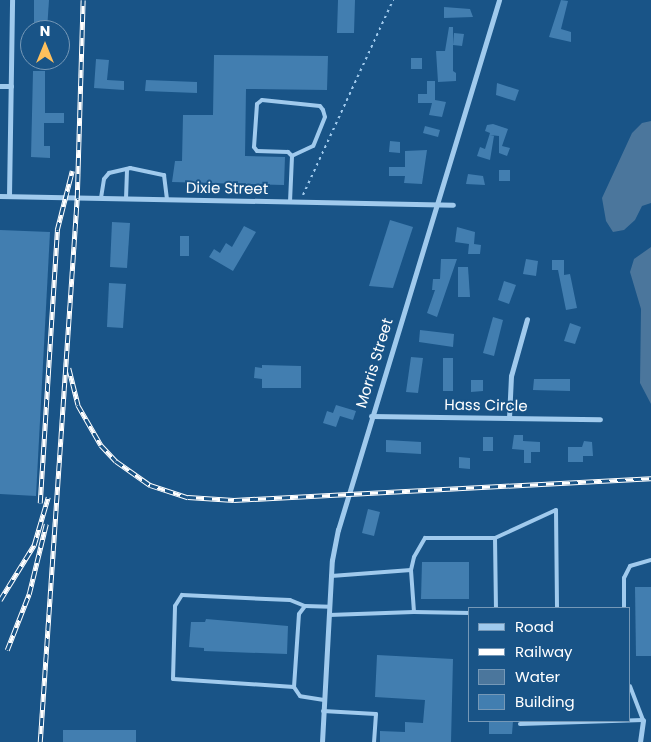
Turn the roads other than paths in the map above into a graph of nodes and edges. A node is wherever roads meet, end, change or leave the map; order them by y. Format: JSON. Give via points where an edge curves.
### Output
{"nodes":[{"id":1,"x":12,"y":0,"type":"edge"},
{"id":2,"x":499,"y":0,"type":"edge"},
{"id":3,"x":0,"y":86,"type":"edge"},
{"id":4,"x":11,"y":86,"type":"junction"},
{"id":5,"x":292,"y":156,"type":"junction"},
{"id":6,"x":127,"y":169,"type":"junction"},
{"id":7,"x":0,"y":196,"type":"edge"},
{"id":8,"x":9,"y":196,"type":"junction"},
{"id":9,"x":101,"y":198,"type":"junction"},
{"id":10,"x":126,"y":199,"type":"junction"},
{"id":11,"x":167,"y":200,"type":"junction"},
{"id":12,"x":290,"y":202,"type":"junction"},
{"id":13,"x":436,"y":205,"type":"junction"},
{"id":14,"x":453,"y":205,"type":"dead end"},
{"id":15,"x":527,"y":319,"type":"dead end"},
{"id":16,"x":371,"y":416,"type":"junction"},
{"id":17,"x":509,"y":418,"type":"junction"},
{"id":18,"x":600,"y":419,"type":"dead end"},
{"id":19,"x":495,"y":538,"type":"junction"},
{"id":20,"x":651,"y":560,"type":"edge"},
{"id":21,"x":412,"y":570,"type":"junction"},
{"id":22,"x":331,"y":576,"type":"junction"},
{"id":23,"x":305,"y":606,"type":"junction"},
{"id":24,"x":330,"y":607,"type":"junction"},
{"id":25,"x":496,"y":607,"type":"edge"},
{"id":26,"x":557,"y":607,"type":"edge"},
{"id":27,"x":624,"y":607,"type":"edge"},
{"id":28,"x":414,"y":612,"type":"junction"},
{"id":29,"x":468,"y":613,"type":"edge"},
{"id":30,"x":329,"y":615,"type":"junction"},
{"id":31,"x":294,"y":687,"type":"junction"},
{"id":32,"x":631,"y":689,"type":"edge"},
{"id":33,"x":324,"y":700,"type":"junction"},
{"id":34,"x":324,"y":711,"type":"junction"},
{"id":35,"x":631,"y":720,"type":"edge"},
{"id":36,"x":643,"y":720,"type":"junction"},
{"id":37,"x":582,"y":722,"type":"edge"},
{"id":38,"x":520,"y":724,"type":"dead end"},
{"id":39,"x":322,"y":742,"type":"edge"},
{"id":40,"x":374,"y":742,"type":"edge"},
{"id":41,"x":640,"y":742,"type":"edge"}],
"edges":[{"from":1,"to":4,"type":"street"},
{"from":2,"to":13,"type":"street","name":"Morris Street"},
{"from":3,"to":4,"type":"street"},
{"from":4,"to":8,"type":"street"},
{"from":5,"to":5,"type":"lane","via":[[313,146],[325,117],[323,110],[320,106],[262,100],[257,104],[254,147],[257,151],[288,152]]},
{"from":5,"to":12,"type":"lane"},
{"from":6,"to":9,"type":"lane","via":[[109,173],[104,179]]},
{"from":6,"to":10,"type":"lane"},
{"from":6,"to":11,"type":"lane","via":[[164,175]]},
{"from":7,"to":8,"type":"street","name":"Dixie Street"},
{"from":8,"to":9,"type":"street","name":"Dixie Street"},
{"from":9,"to":10,"type":"street","name":"Dixie Street"},
{"from":10,"to":11,"type":"street","name":"Dixie Street"},
{"from":11,"to":12,"type":"street","name":"Dixie Street"},
{"from":12,"to":13,"type":"street","name":"Dixie Street"},
{"from":13,"to":14,"type":"street","name":"Dixie Street"},
{"from":13,"to":16,"type":"street","name":"Morris Street"},
{"from":15,"to":17,"type":"street","via":[[511,376]]},
{"from":16,"to":17,"type":"street","name":"Hass Circle"},
{"from":16,"to":22,"type":"street","name":"Morris Street","via":[[338,530]]},
{"from":17,"to":18,"type":"street","name":"Hass Circle"},
{"from":19,"to":21,"type":"lane","via":[[425,538],[414,557]]},
{"from":19,"to":25,"type":"lane"},
{"from":19,"to":26,"type":"lane","via":[[556,510]]},
{"from":20,"to":27,"type":"lane","via":[[630,566],[624,578]]},
{"from":21,"to":22,"type":"lane"},
{"from":21,"to":28,"type":"lane"},
{"from":22,"to":24,"type":"street","name":"Morris Street"},
{"from":23,"to":24,"type":"lane"},
{"from":23,"to":31,"type":"lane","via":[[299,614]]},
{"from":23,"to":31,"type":"lane","via":[[290,600],[182,595],[175,606],[173,679]]},
{"from":24,"to":30,"type":"street","name":"Morris Street"},
{"from":28,"to":29,"type":"lane"},
{"from":28,"to":30,"type":"lane"},
{"from":30,"to":33,"type":"street","name":"Morris Street"},
{"from":31,"to":33,"type":"lane","via":[[300,696]]},
{"from":32,"to":36,"type":"lane"},
{"from":33,"to":34,"type":"street","name":"Morris Street"},
{"from":34,"to":39,"type":"street","name":"Morris Street"},
{"from":34,"to":40,"type":"lane","via":[[376,714]]},
{"from":35,"to":36,"type":"lane"},
{"from":36,"to":41,"type":"street"},
{"from":37,"to":38,"type":"lane"}]}
